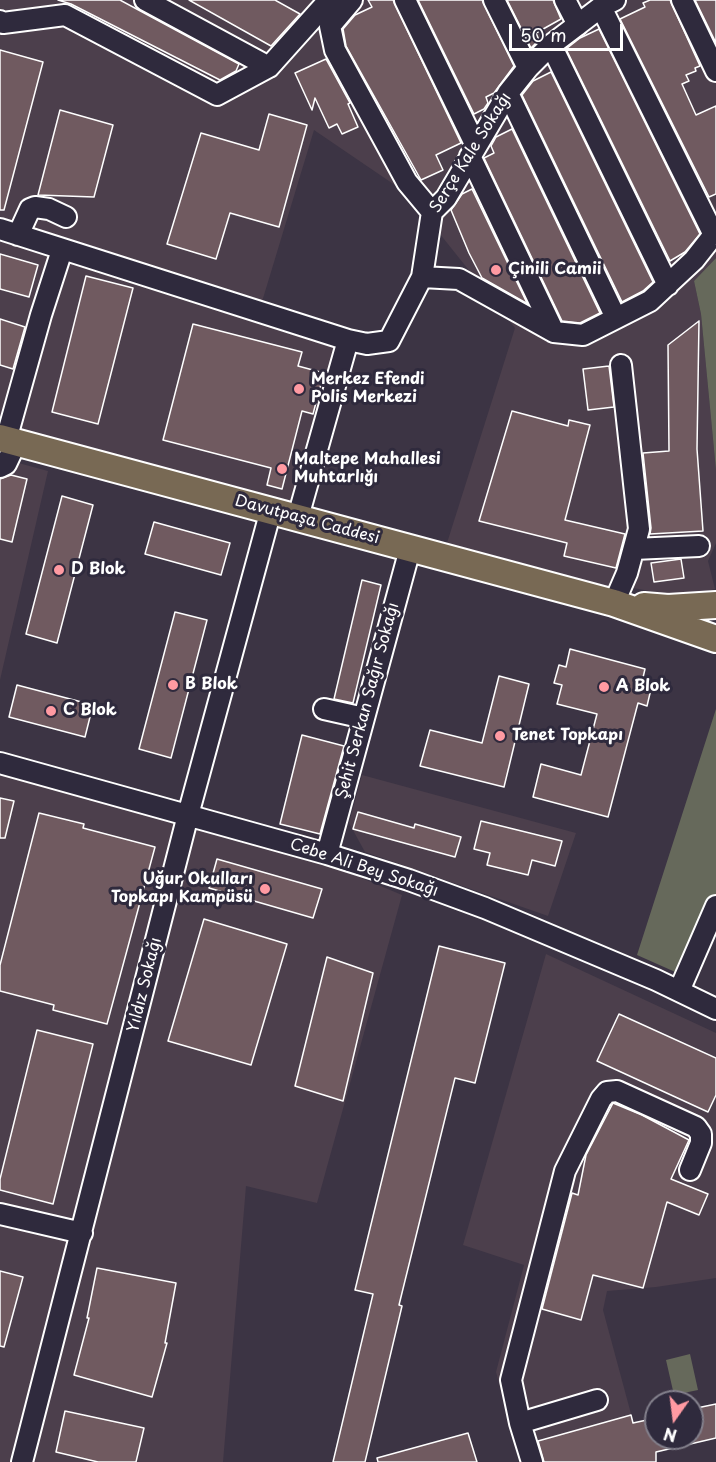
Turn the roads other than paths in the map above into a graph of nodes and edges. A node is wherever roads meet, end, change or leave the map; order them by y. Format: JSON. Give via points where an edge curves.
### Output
{"nodes":[{"id":1,"x":145,"y":0,"type":"edge"},
{"id":2,"x":352,"y":0,"type":"edge"},
{"id":3,"x":405,"y":0,"type":"edge"},
{"id":4,"x":494,"y":0,"type":"edge"},
{"id":5,"x":565,"y":0,"type":"edge"},
{"id":6,"x":682,"y":0,"type":"edge"},
{"id":7,"x":322,"y":3,"type":"edge"},
{"id":8,"x":608,"y":4,"type":"edge"},
{"id":9,"x":0,"y":21,"type":"edge"},
{"id":10,"x":578,"y":25,"type":"junction"},
{"id":11,"x":551,"y":45,"type":"junction"},
{"id":12,"x":269,"y":67,"type":"junction"},
{"id":13,"x":528,"y":68,"type":"junction"},
{"id":14,"x":716,"y":71,"type":"edge"},
{"id":15,"x":508,"y":93,"type":"junction"},
{"id":16,"x":473,"y":151,"type":"junction"},
{"id":17,"x":432,"y":212,"type":"junction"},
{"id":18,"x":66,"y":217,"type":"dead end"},
{"id":19,"x":9,"y":232,"type":"edge"},
{"id":20,"x":715,"y":233,"type":"edge"},
{"id":21,"x":62,"y":250,"type":"junction"},
{"id":22,"x":422,"y":277,"type":"junction"},
{"id":23,"x":668,"y":285,"type":"junction"},
{"id":24,"x":616,"y":318,"type":"junction"},
{"id":25,"x":554,"y":332,"type":"junction"},
{"id":26,"x":348,"y":340,"type":"junction"},
{"id":27,"x":621,"y":365,"type":"dead end"},
{"id":28,"x":0,"y":414,"type":"edge"},
{"id":29,"x":7,"y":440,"type":"edge"},
{"id":30,"x":0,"y":467,"type":"edge"},
{"id":31,"x":271,"y":510,"type":"junction"},
{"id":32,"x":298,"y":517,"type":"junction"},
{"id":33,"x":699,"y":546,"type":"dead end"},
{"id":34,"x":410,"y":549,"type":"junction"},
{"id":35,"x":634,"y":549,"type":"junction"},
{"id":36,"x":614,"y":603,"type":"junction"},
{"id":37,"x":716,"y":605,"type":"edge"},
{"id":38,"x":716,"y":639,"type":"edge"},
{"id":39,"x":324,"y":709,"type":"dead end"},
{"id":40,"x":364,"y":718,"type":"junction"},
{"id":41,"x":0,"y":763,"type":"edge"},
{"id":42,"x":188,"y":815,"type":"junction"},
{"id":43,"x":327,"y":854,"type":"junction"},
{"id":44,"x":716,"y":906,"type":"edge"},
{"id":45,"x":679,"y":991,"type":"junction"},
{"id":46,"x":716,"y":1009,"type":"edge"},
{"id":47,"x":690,"y":1170,"type":"dead end"},
{"id":48,"x":0,"y":1214,"type":"edge"},
{"id":49,"x":82,"y":1233,"type":"junction"},
{"id":50,"x":597,"y":1400,"type":"dead end"},
{"id":51,"x":520,"y":1423,"type":"junction"},
{"id":52,"x":22,"y":1462,"type":"edge"},
{"id":53,"x":532,"y":1462,"type":"edge"}],
"edges":[{"from":1,"to":12,"type":"street"},
{"from":2,"to":17,"type":"street","via":[[330,26],[335,50],[407,182]]},
{"from":3,"to":16,"type":"street"},
{"from":4,"to":13,"type":"street"},
{"from":5,"to":10,"type":"street"},
{"from":6,"to":14,"type":"street"},
{"from":7,"to":12,"type":"street"},
{"from":8,"to":10,"type":"street","name":"Serçe Kale Sokağı"},
{"from":8,"to":20,"type":"street"},
{"from":9,"to":12,"type":"street","via":[[65,15],[217,95]]},
{"from":10,"to":11,"type":"street","name":"Serçe Kale Sokağı"},
{"from":11,"to":13,"type":"street","name":"Serçe Kale Sokağı"},
{"from":11,"to":23,"type":"street"},
{"from":13,"to":15,"type":"street","name":"Serçe Kale Sokağı"},
{"from":15,"to":16,"type":"street","name":"Serçe Kale Sokağı"},
{"from":15,"to":24,"type":"street"},
{"from":16,"to":17,"type":"street","name":"Serçe Kale Sokağı","via":[[446,198]]},
{"from":16,"to":25,"type":"street"},
{"from":17,"to":22,"type":"street","name":"Serçe Kale Sokağı"},
{"from":18,"to":19,"type":"street","via":[[34,207]]},
{"from":19,"to":21,"type":"street","name":"Serçe Kale Sokağı"},
{"from":20,"to":23,"type":"street"},
{"from":21,"to":26,"type":"street","name":"Serçe Kale Sokağı"},
{"from":21,"to":29,"type":"street"},
{"from":22,"to":25,"type":"street","via":[[459,279]]},
{"from":22,"to":26,"type":"street","name":"Serçe Kale Sokağı","via":[[389,341],[368,344]]},
{"from":23,"to":24,"type":"street","via":[[650,301]]},
{"from":24,"to":25,"type":"street","via":[[583,335]]},
{"from":26,"to":32,"type":"street"},
{"from":27,"to":35,"type":"street","via":[[639,529]]},
{"from":28,"to":29,"type":"street"},
{"from":29,"to":30,"type":"street","via":[[6,464]]},
{"from":29,"to":31,"type":"main road","name":"Davutpaşa Caddesi"},
{"from":31,"to":32,"type":"main road","name":"Davutpaşa Caddesi"},
{"from":31,"to":42,"type":"street","name":"Yıldız Sokağı"},
{"from":32,"to":34,"type":"main road","name":"Davutpaşa Caddesi"},
{"from":33,"to":35,"type":"street"},
{"from":34,"to":36,"type":"main road","name":"Davutpaşa Caddesi"},
{"from":34,"to":40,"type":"street","name":"Şehit Serkan Sağır Sokağı"},
{"from":35,"to":36,"type":"street"},
{"from":36,"to":37,"type":"main road","name":"Davutpaşa Caddesi","via":[[668,608]]},
{"from":36,"to":38,"type":"main road","name":"Davutpaşa Caddesi"},
{"from":39,"to":40,"type":"street"},
{"from":40,"to":43,"type":"street","name":"Şehit Serkan Sağır Sokağı"},
{"from":41,"to":42,"type":"street","name":"Cebe Ali Bey Sokağı"},
{"from":42,"to":43,"type":"street","name":"Cebe Ali Bey Sokağı"},
{"from":42,"to":49,"type":"street","name":"Yıldız Sokağı"},
{"from":43,"to":45,"type":"street","name":"Cebe Ali Bey Sokağı","via":[[485,908]]},
{"from":44,"to":45,"type":"street"},
{"from":45,"to":46,"type":"street","name":"Cebe Ali Bey Sokağı"},
{"from":47,"to":51,"type":"street","via":[[701,1143],[696,1127],[617,1091],[607,1092],[565,1171],[535,1281],[511,1380]]},
{"from":48,"to":49,"type":"street"},
{"from":49,"to":52,"type":"street","name":"Yıldız Sokağı"},
{"from":50,"to":51,"type":"street"},
{"from":51,"to":53,"type":"street"}]}
